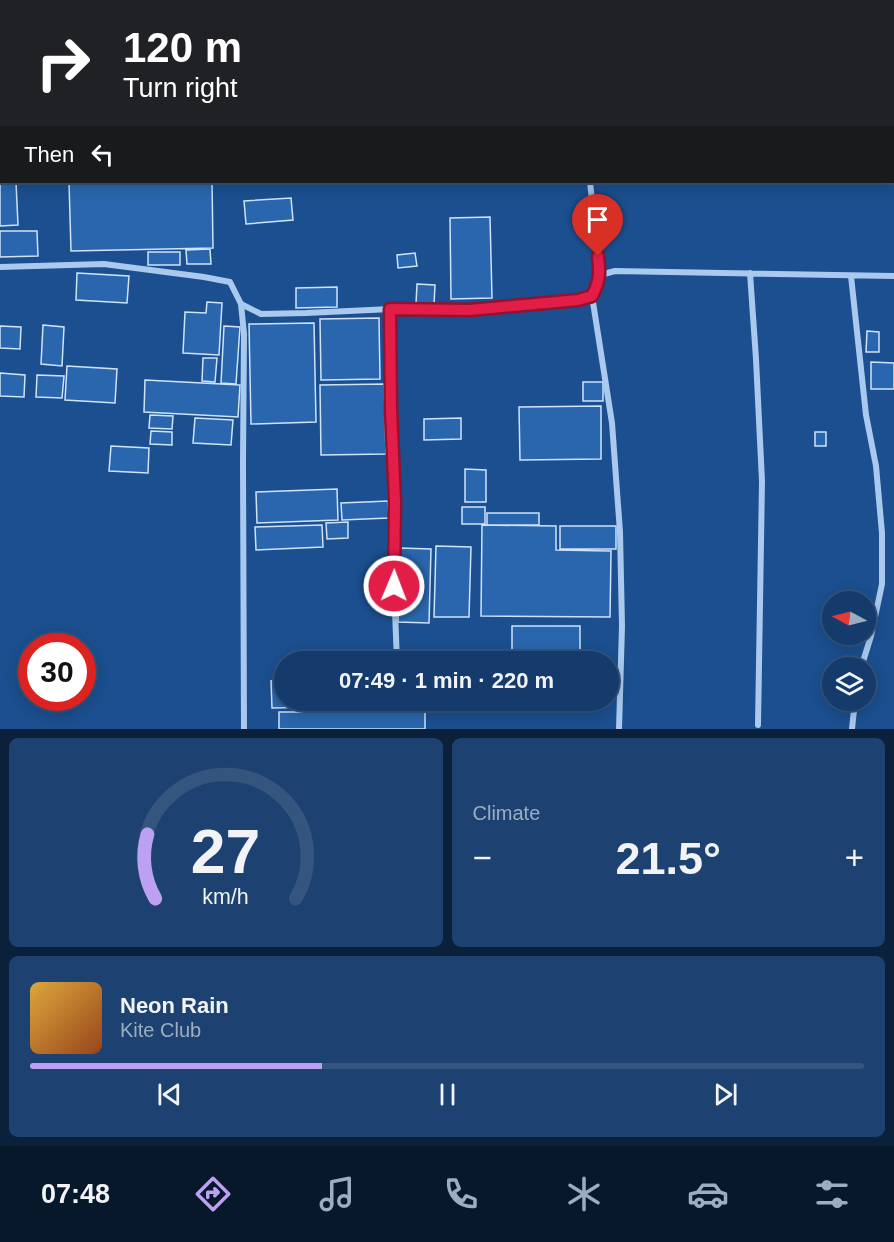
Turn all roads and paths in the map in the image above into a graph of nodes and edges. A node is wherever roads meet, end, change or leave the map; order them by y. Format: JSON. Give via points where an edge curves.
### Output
{"nodes":[{"id":1,"x":590,"y":183,"type":"edge"},
{"id":2,"x":0,"y":267,"type":"edge"},
{"id":3,"x":750,"y":273,"type":"junction"},
{"id":4,"x":600,"y":275,"type":"junction"},
{"id":5,"x":851,"y":276,"type":"junction"},
{"id":6,"x":894,"y":276,"type":"edge"},
{"id":7,"x":592,"y":296,"type":"junction"},
{"id":8,"x":241,"y":304,"type":"junction"},
{"id":9,"x":390,"y":309,"type":"junction"},
{"id":10,"x":397,"y":651,"type":"edge"},
{"id":11,"x":864,"y":657,"type":"edge"},
{"id":12,"x":854,"y":711,"type":"edge"},
{"id":13,"x":758,"y":725,"type":"dead end"},
{"id":14,"x":244,"y":729,"type":"edge"},
{"id":15,"x":619,"y":729,"type":"edge"},
{"id":16,"x":852,"y":729,"type":"edge"}],
"edges":[{"from":1,"to":4,"type":"street"},
{"from":2,"to":8,"type":"street","via":[[104,264],[204,277],[230,282]]},
{"from":3,"to":4,"type":"street","via":[[615,271]]},
{"from":3,"to":5,"type":"street"},
{"from":3,"to":13,"type":"street","via":[[762,481]]},
{"from":4,"to":7,"type":"street"},
{"from":5,"to":6,"type":"street"},
{"from":5,"to":11,"type":"street","via":[[882,533],[882,584]]},
{"from":7,"to":9,"type":"street","via":[[470,310]]},
{"from":7,"to":15,"type":"street","via":[[612,423],[620,532]]},
{"from":8,"to":9,"type":"street","via":[[261,314]]},
{"from":8,"to":14,"type":"street"},
{"from":9,"to":10,"type":"street"},
{"from":12,"to":16,"type":"street"}]}
